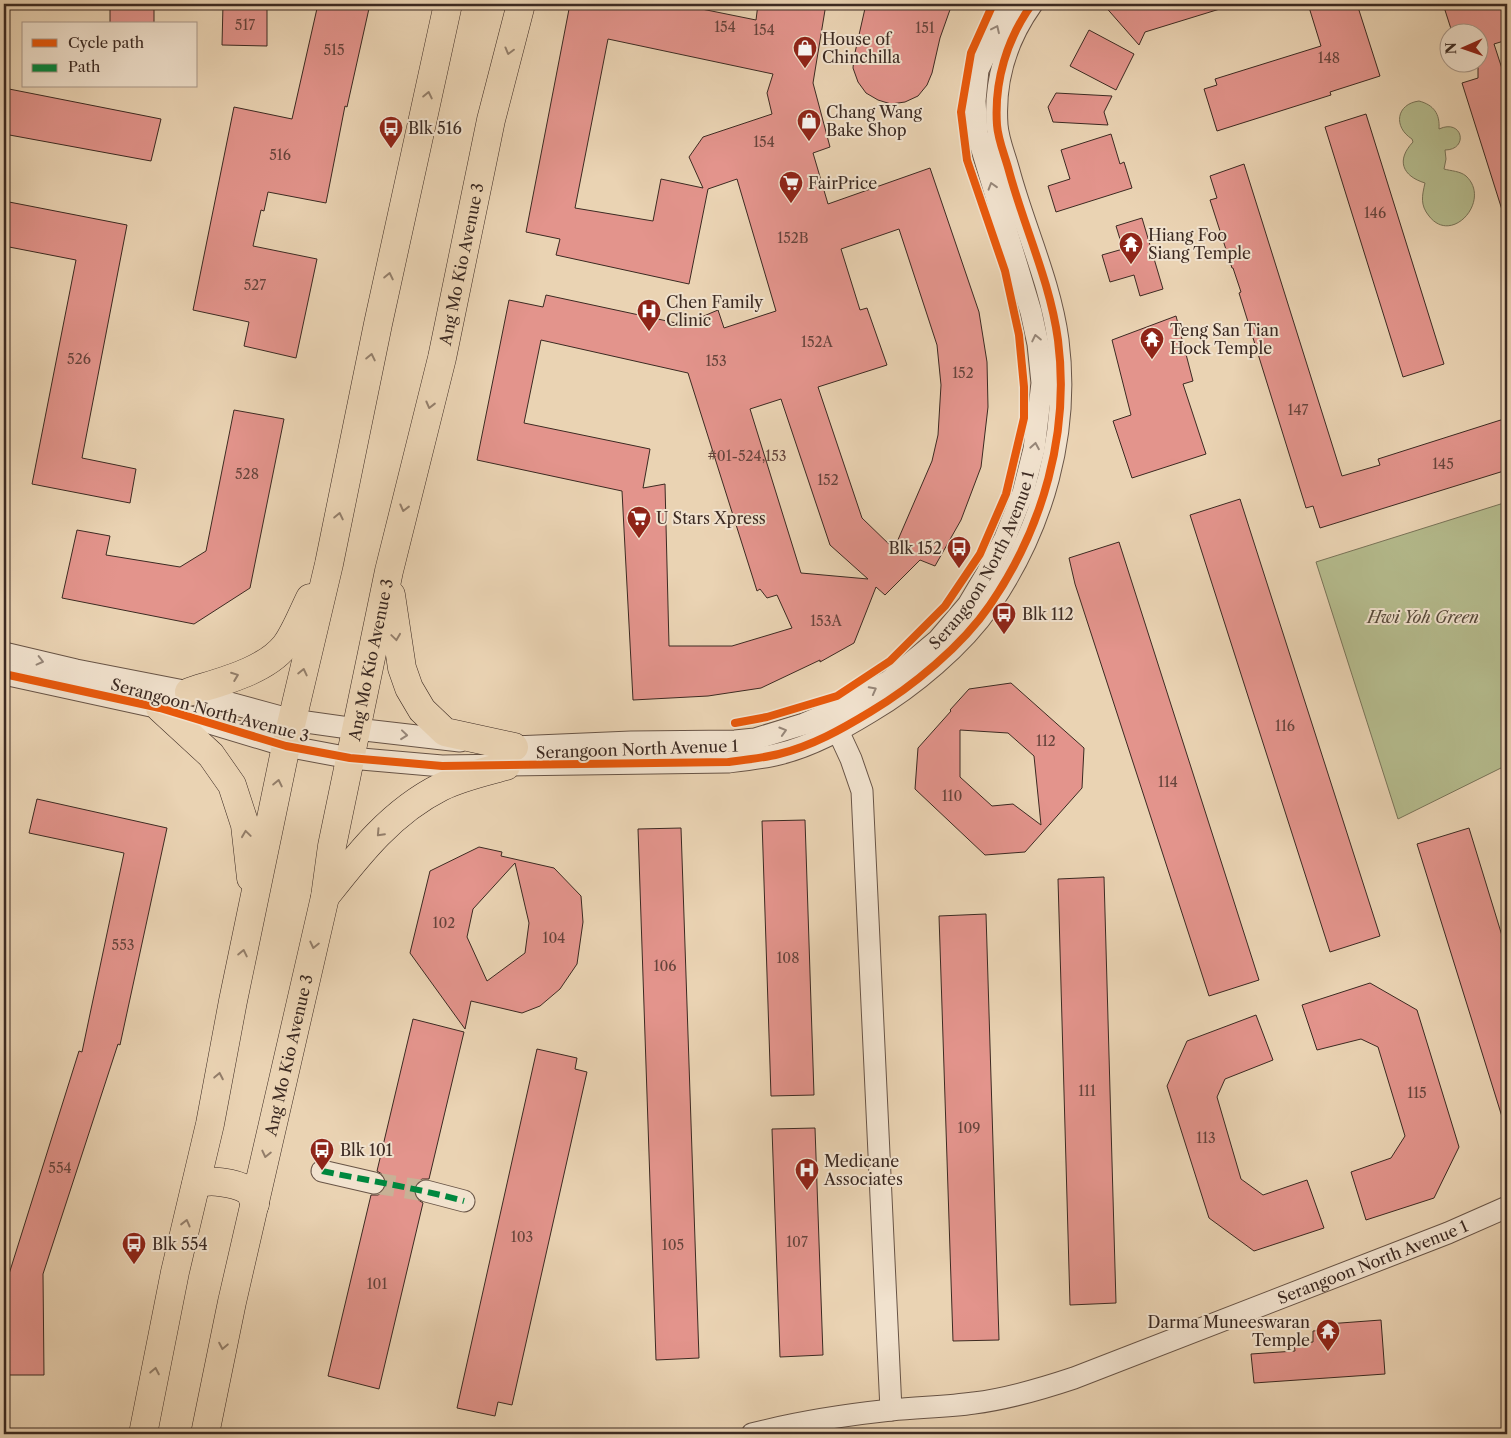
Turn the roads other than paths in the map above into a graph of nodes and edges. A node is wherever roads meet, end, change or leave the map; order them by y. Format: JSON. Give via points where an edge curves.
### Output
{"nodes":[{"id":1,"x":448,"y":4,"type":"edge"},
{"id":2,"x":521,"y":4,"type":"edge"},
{"id":3,"x":1009,"y":4,"type":"edge"},
{"id":4,"x":1032,"y":4,"type":"edge"},
{"id":5,"x":1048,"y":290,"type":"junction"},
{"id":6,"x":1026,"y":295,"type":"junction"},
{"id":7,"x":1052,"y":383,"type":"junction"},
{"id":8,"x":329,"y":564,"type":"junction"},
{"id":9,"x":389,"y":571,"type":"junction"},
{"id":10,"x":4,"y":653,"type":"edge"},
{"id":11,"x":4,"y":674,"type":"edge"},
{"id":12,"x":189,"y":692,"type":"junction"},
{"id":13,"x":160,"y":708,"type":"junction"},
{"id":14,"x":292,"y":720,"type":"junction"},
{"id":15,"x":834,"y":722,"type":"junction"},
{"id":16,"x":356,"y":729,"type":"junction"},
{"id":17,"x":286,"y":746,"type":"junction"},
{"id":18,"x":510,"y":757,"type":"junction"},
{"id":19,"x":350,"y":758,"type":"junction"},
{"id":20,"x":324,"y":897,"type":"junction"},
{"id":21,"x":254,"y":899,"type":"junction"},
{"id":22,"x":322,"y":1171,"type":"dead end"},
{"id":23,"x":374,"y":1182,"type":"tunnel mouth"},
{"id":24,"x":196,"y":1185,"type":"junction"},
{"id":25,"x":426,"y":1191,"type":"tunnel mouth"},
{"id":26,"x":464,"y":1201,"type":"dead end"},
{"id":27,"x":255,"y":1204,"type":"junction"},
{"id":28,"x":1507,"y":1207,"type":"edge"},
{"id":29,"x":891,"y":1410,"type":"junction"},
{"id":30,"x":143,"y":1434,"type":"edge"},
{"id":31,"x":206,"y":1434,"type":"edge"},
{"id":32,"x":752,"y":1434,"type":"edge"}],
"edges":[{"from":8,"to":1,"type":"highway","one_way":true},
{"from":2,"to":9,"type":"highway","name":"Ang Mo Kio Avenue 3","one_way":true,"via":[[491,120],[442,358]]},
{"from":6,"to":3,"type":"street","name":"Serangoon North Avenue 1","one_way":true,"via":[[977,133],[975,101],[978,70]]},
{"from":4,"to":5,"type":"street","name":"Serangoon North Avenue 1","via":[[1004,59],[997,127]]},
{"from":5,"to":6,"type":"street"},
{"from":5,"to":7,"type":"street","name":"Serangoon North Avenue 1","via":[[1058,339]]},
{"from":7,"to":6,"type":"street","name":"Serangoon North Avenue 1","one_way":true},
{"from":7,"to":15,"type":"street","name":"Serangoon North Avenue 1","via":[[1060,422],[1044,498],[1017,563],[989,607],[952,649],[899,694]]},
{"from":12,"to":8,"type":"highway","one_way":true,"via":[[257,667],[285,646]]},
{"from":14,"to":8,"type":"highway","one_way":true},
{"from":9,"to":16,"type":"highway","name":"Ang Mo Kio Avenue 3"},
{"from":9,"to":18,"type":"highway","one_way":true,"via":[[402,668],[422,710],[444,732]]},
{"from":10,"to":12,"type":"street","name":"Serangoon North Avenue 3","one_way":true},
{"from":11,"to":13,"type":"street","name":"Serangoon North Avenue 3"},
{"from":12,"to":14,"type":"street","name":"Serangoon North Avenue 3"},
{"from":13,"to":17,"type":"street","name":"Serangoon North Avenue 3"},
{"from":21,"to":13,"type":"highway","one_way":true,"via":[[245,826],[232,785],[211,755]]},
{"from":14,"to":16,"type":"street","name":"Serangoon North Avenue 3"},
{"from":14,"to":17,"type":"highway"},
{"from":15,"to":18,"type":"street","name":"Serangoon North Avenue 1","via":[[804,724],[755,739],[632,742]]},
{"from":15,"to":29,"type":"street","via":[[862,791]]},
{"from":16,"to":18,"type":"street","name":"Serangoon North Avenue 1","one_way":true},
{"from":16,"to":19,"type":"highway","name":"Ang Mo Kio Avenue 3"},
{"from":17,"to":19,"type":"street","name":"Serangoon North Avenue 3"},
{"from":21,"to":17,"type":"highway","one_way":true},
{"from":18,"to":19,"type":"street","name":"Serangoon North Avenue 1","via":[[442,766]]},
{"from":18,"to":20,"type":"highway","one_way":true,"via":[[416,801],[383,829]]},
{"from":19,"to":20,"type":"highway","name":"Ang Mo Kio Avenue 3"},
{"from":20,"to":27,"type":"highway","name":"Ang Mo Kio Avenue 3","one_way":true},
{"from":24,"to":21,"type":"highway","one_way":true},
{"from":22,"to":23,"type":"street"},
{"from":24,"to":27,"type":"highway","via":[[207,1181],[240,1187],[248,1191]]},
{"from":30,"to":24,"type":"highway","one_way":true,"via":[[171,1288]]},
{"from":25,"to":26,"type":"street"},
{"from":27,"to":31,"type":"highway","name":"Ang Mo Kio Avenue 3","one_way":true},
{"from":28,"to":29,"type":"street","name":"Serangoon North Avenue 1","via":[[1448,1233],[1039,1390],[974,1404]]},
{"from":29,"to":32,"type":"street","name":"Serangoon North Avenue 1","via":[[801,1422]]}]}
